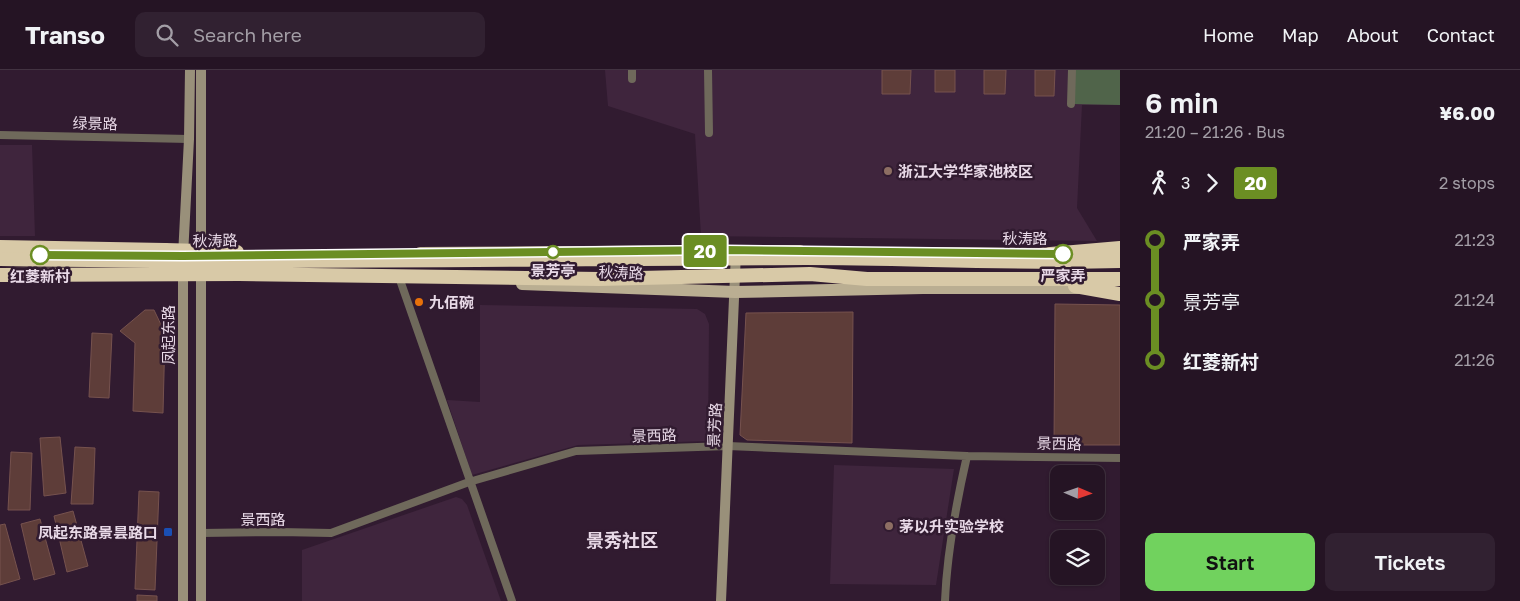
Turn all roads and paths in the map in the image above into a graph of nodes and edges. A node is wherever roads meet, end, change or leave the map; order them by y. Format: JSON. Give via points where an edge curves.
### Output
{"nodes":[{"id":1,"x":190,"y":70,"type":"edge"},
{"id":2,"x":201,"y":70,"type":"edge"},
{"id":3,"x":632,"y":70,"type":"edge"},
{"id":4,"x":708,"y":70,"type":"edge"},
{"id":5,"x":1072,"y":70,"type":"edge"},
{"id":6,"x":632,"y":79,"type":"dead end"},
{"id":7,"x":1071,"y":104,"type":"dead end"},
{"id":8,"x":709,"y":133,"type":"dead end"},
{"id":9,"x":0,"y":135,"type":"edge"},
{"id":10,"x":189,"y":139,"type":"junction"},
{"id":11,"x":0,"y":247,"type":"edge"},
{"id":12,"x":1120,"y":248,"type":"edge"},
{"id":13,"x":736,"y":251,"type":"junction"},
{"id":14,"x":0,"y":254,"type":"edge"},
{"id":15,"x":1120,"y":254,"type":"edge"},
{"id":16,"x":183,"y":256,"type":"junction"},
{"id":17,"x":202,"y":256,"type":"junction"},
{"id":18,"x":0,"y":259,"type":"edge"},
{"id":19,"x":340,"y":260,"type":"junction"},
{"id":20,"x":989,"y":261,"type":"junction"},
{"id":21,"x":1120,"y":262,"type":"edge"},
{"id":22,"x":0,"y":278,"type":"edge"},
{"id":23,"x":201,"y":279,"type":"junction"},
{"id":24,"x":1038,"y":279,"type":"junction"},
{"id":25,"x":183,"y":280,"type":"junction"},
{"id":26,"x":400,"y":280,"type":"junction"},
{"id":27,"x":1120,"y":280,"type":"edge"},
{"id":28,"x":1120,"y":288,"type":"edge"},
{"id":29,"x":735,"y":292,"type":"junction"},
{"id":30,"x":1120,"y":294,"type":"edge"},
{"id":31,"x":728,"y":446,"type":"junction"},
{"id":32,"x":967,"y":456,"type":"junction"},
{"id":33,"x":1120,"y":458,"type":"edge"},
{"id":34,"x":469,"y":482,"type":"junction"},
{"id":35,"x":201,"y":533,"type":"junction"},
{"id":36,"x":183,"y":601,"type":"edge"},
{"id":37,"x":201,"y":601,"type":"edge"},
{"id":38,"x":512,"y":601,"type":"edge"},
{"id":39,"x":721,"y":601,"type":"edge"},
{"id":40,"x":945,"y":601,"type":"edge"}],
"edges":[{"from":1,"to":10,"type":"main road","name":"凤起东路"},
{"from":2,"to":17,"type":"main road"},
{"from":3,"to":6,"type":"street"},
{"from":4,"to":8,"type":"street"},
{"from":5,"to":7,"type":"street"},
{"from":9,"to":10,"type":"street","name":"绿景路"},
{"from":10,"to":16,"type":"main road","name":"凤起东路"},
{"from":11,"to":19,"type":"highway","bridge":true,"via":[[210,250]]},
{"from":12,"to":20,"type":"highway","bridge":true},
{"from":13,"to":15,"type":"main road","name":"秋涛路"},
{"from":13,"to":17,"type":"main road","name":"秋涛路"},
{"from":13,"to":29,"type":"main road","name":"景芳路"},
{"from":14,"to":16,"type":"main road","name":"秋涛路"},
{"from":16,"to":17,"type":"main road","name":"秋涛路"},
{"from":16,"to":25,"type":"main road","name":"凤起东路"},
{"from":17,"to":23,"type":"main road"},
{"from":18,"to":19,"type":"highway","bridge":true},
{"from":19,"to":20,"type":"highway","bridge":true,"via":[[807,258]]},
{"from":20,"to":21,"type":"highway","bridge":true},
{"from":22,"to":24,"type":"highway","bridge":true,"via":[[86,274],[240,274],[599,279],[810,274],[867,279]]},
{"from":22,"to":25,"type":"main road","name":"秋涛路"},
{"from":23,"to":25,"type":"main road","name":"秋涛路"},
{"from":23,"to":26,"type":"main road","name":"秋涛路"},
{"from":23,"to":35,"type":"main road"},
{"from":24,"to":27,"type":"highway","bridge":true},
{"from":24,"to":30,"type":"highway","bridge":true},
{"from":25,"to":36,"type":"main road","name":"凤起东路"},
{"from":26,"to":29,"type":"main road","name":"秋涛路"},
{"from":26,"to":34,"type":"street"},
{"from":28,"to":29,"type":"main road","name":"秋涛路"},
{"from":29,"to":31,"type":"main road","name":"景芳路"},
{"from":31,"to":32,"type":"street","name":"景西路"},
{"from":31,"to":34,"type":"street","name":"景西路","via":[[576,451]]},
{"from":31,"to":39,"type":"main road","name":"景芳路"},
{"from":32,"to":33,"type":"street","name":"景西路"},
{"from":32,"to":40,"type":"street","via":[[957,501]]},
{"from":34,"to":35,"type":"street","name":"景西路","via":[[331,534]]},
{"from":34,"to":38,"type":"street"},
{"from":35,"to":37,"type":"main road"}]}
